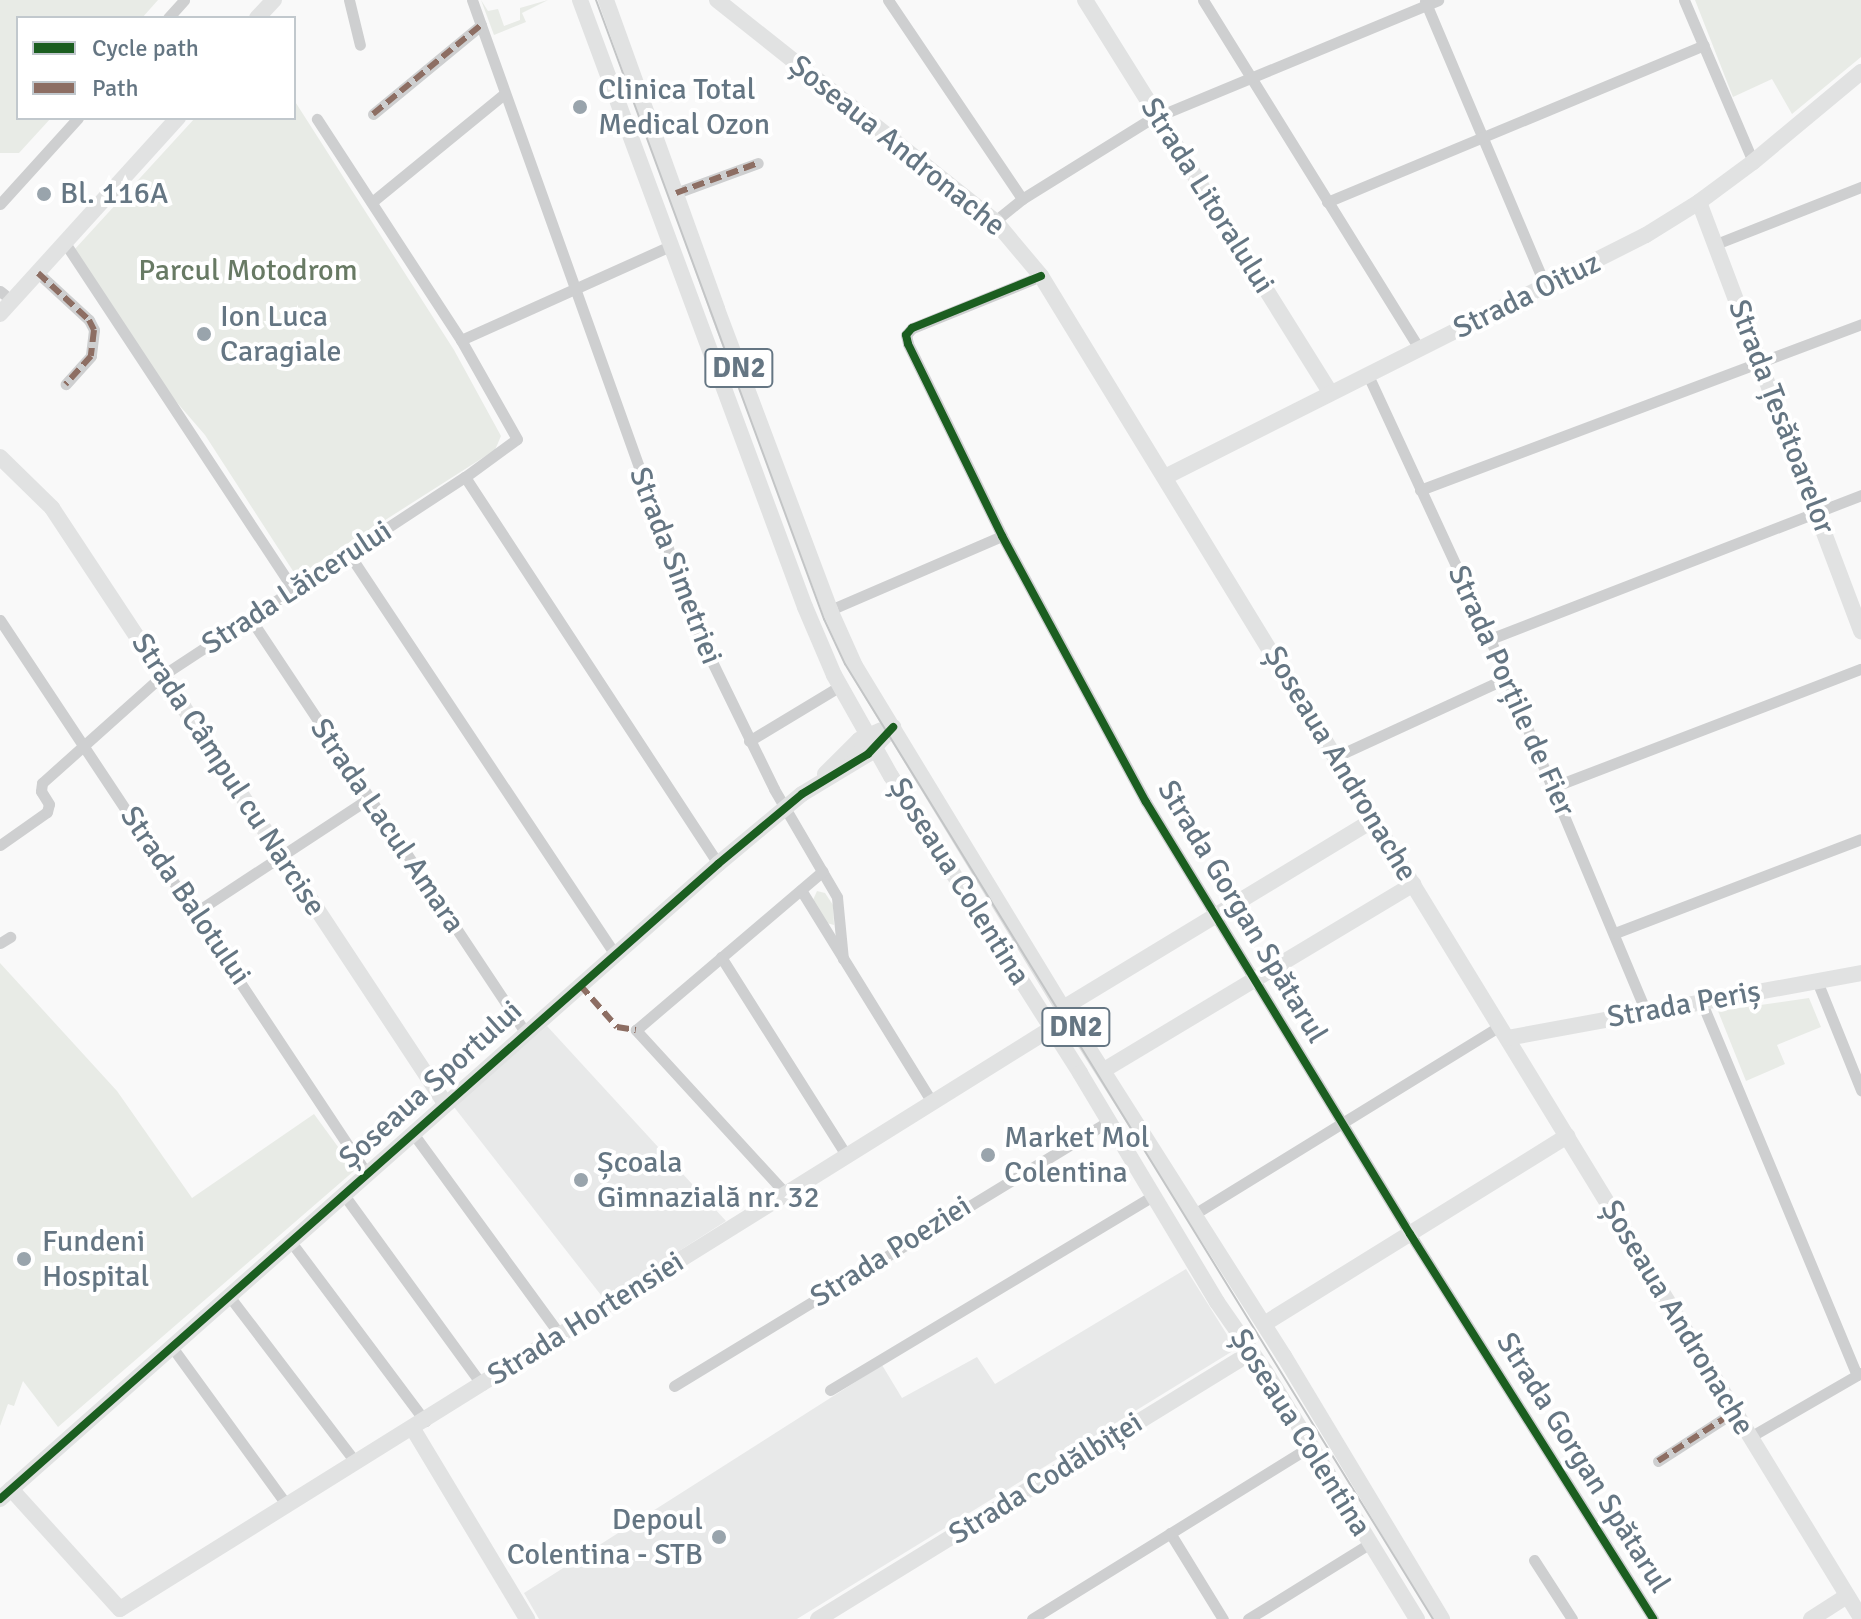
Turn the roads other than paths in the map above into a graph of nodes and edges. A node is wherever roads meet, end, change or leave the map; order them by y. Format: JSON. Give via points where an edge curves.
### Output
{"nodes":[{"id":1,"x":184,"y":0,"type":"edge"},
{"id":2,"x":274,"y":0,"type":"edge"},
{"id":3,"x":284,"y":0,"type":"edge"},
{"id":4,"x":349,"y":0,"type":"edge"},
{"id":5,"x":472,"y":0,"type":"edge"},
{"id":6,"x":580,"y":0,"type":"edge"},
{"id":7,"x":606,"y":0,"type":"edge"},
{"id":8,"x":717,"y":0,"type":"edge"},
{"id":9,"x":888,"y":0,"type":"edge"},
{"id":10,"x":1085,"y":0,"type":"edge"},
{"id":11,"x":1203,"y":0,"type":"edge"},
{"id":12,"x":1684,"y":0,"type":"edge"},
{"id":13,"x":1430,"y":2,"type":"edge"},
{"id":14,"x":170,"y":16,"type":"edge"},
{"id":15,"x":259,"y":16,"type":"edge"},
{"id":16,"x":270,"y":16,"type":"edge"},
{"id":17,"x":481,"y":25,"type":"junction"},
{"id":18,"x":360,"y":45,"type":"dead end"},
{"id":19,"x":1704,"y":45,"type":"junction"},
{"id":20,"x":1861,"y":72,"type":"edge"},
{"id":21,"x":1251,"y":77,"type":"junction"},
{"id":22,"x":504,"y":94,"type":"junction"},
{"id":23,"x":373,"y":114,"type":"dead end"},
{"id":24,"x":1158,"y":116,"type":"junction"},
{"id":25,"x":317,"y":119,"type":"dead end"},
{"id":26,"x":76,"y":120,"type":"edge"},
{"id":27,"x":165,"y":120,"type":"edge"},
{"id":28,"x":176,"y":120,"type":"edge"},
{"id":29,"x":1482,"y":137,"type":"junction"},
{"id":30,"x":1753,"y":162,"type":"junction"},
{"id":31,"x":758,"y":163,"type":"dead end"},
{"id":32,"x":1861,"y":187,"type":"edge"},
{"id":33,"x":676,"y":193,"type":"junction"},
{"id":34,"x":1022,"y":199,"type":"junction"},
{"id":35,"x":372,"y":202,"type":"junction"},
{"id":36,"x":1327,"y":202,"type":"junction"},
{"id":37,"x":1699,"y":202,"type":"junction"},
{"id":38,"x":0,"y":204,"type":"edge"},
{"id":39,"x":995,"y":221,"type":"junction"},
{"id":40,"x":65,"y":243,"type":"junction"},
{"id":41,"x":1716,"y":244,"type":"junction"},
{"id":42,"x":672,"y":245,"type":"junction"},
{"id":43,"x":38,"y":273,"type":"junction"},
{"id":44,"x":1041,"y":276,"type":"junction"},
{"id":45,"x":1546,"y":288,"type":"junction"},
{"id":46,"x":574,"y":291,"type":"junction"},
{"id":47,"x":2,"y":296,"type":"edge"},
{"id":48,"x":0,"y":314,"type":"edge"},
{"id":49,"x":1861,"y":324,"type":"edge"},
{"id":50,"x":461,"y":340,"type":"junction"},
{"id":51,"x":1419,"y":349,"type":"junction"},
{"id":52,"x":1760,"y":362,"type":"junction"},
{"id":53,"x":1367,"y":373,"type":"junction"},
{"id":54,"x":66,"y":384,"type":"dead end"},
{"id":55,"x":1329,"y":391,"type":"junction"},
{"id":56,"x":0,"y":457,"type":"edge"},
{"id":57,"x":465,"y":477,"type":"junction"},
{"id":58,"x":1165,"y":477,"type":"junction"},
{"id":59,"x":1420,"y":490,"type":"junction"},
{"id":60,"x":1861,"y":495,"type":"edge"},
{"id":61,"x":1817,"y":512,"type":"junction"},
{"id":62,"x":1002,"y":536,"type":"junction"},
{"id":63,"x":349,"y":554,"type":"junction"},
{"id":64,"x":294,"y":590,"type":"junction"},
{"id":65,"x":830,"y":610,"type":"junction"},
{"id":66,"x":250,"y":618,"type":"junction"},
{"id":67,"x":0,"y":620,"type":"edge"},
{"id":68,"x":1861,"y":631,"type":"edge"},
{"id":69,"x":1490,"y":639,"type":"junction"},
{"id":70,"x":1861,"y":669,"type":"edge"},
{"id":71,"x":163,"y":675,"type":"junction"},
{"id":72,"x":1507,"y":678,"type":"junction"},
{"id":73,"x":840,"y":686,"type":"junction"},
{"id":74,"x":893,"y":727,"type":"junction"},
{"id":75,"x":749,"y":741,"type":"junction"},
{"id":76,"x":872,"y":741,"type":"junction"},
{"id":77,"x":83,"y":745,"type":"junction"},
{"id":78,"x":1335,"y":757,"type":"junction"},
{"id":79,"x":1553,"y":787,"type":"junction"},
{"id":80,"x":368,"y":799,"type":"junction"},
{"id":81,"x":785,"y":809,"type":"junction"},
{"id":82,"x":1374,"y":820,"type":"junction"},
{"id":83,"x":1861,"y":839,"type":"edge"},
{"id":84,"x":0,"y":845,"type":"edge"},
{"id":85,"x":280,"y":856,"type":"junction"},
{"id":86,"x":718,"y":864,"type":"junction"},
{"id":87,"x":823,"y":871,"type":"junction"},
{"id":88,"x":1413,"y":884,"type":"junction"},
{"id":89,"x":801,"y":890,"type":"junction"},
{"id":90,"x":196,"y":912,"type":"junction"},
{"id":91,"x":1215,"y":915,"type":"junction"},
{"id":92,"x":1615,"y":933,"type":"junction"},
{"id":93,"x":615,"y":955,"type":"junction"},
{"id":94,"x":721,"y":957,"type":"junction"},
{"id":95,"x":843,"y":959,"type":"junction"},
{"id":96,"x":1861,"y":973,"type":"edge"},
{"id":97,"x":1254,"y":980,"type":"junction"},
{"id":98,"x":1817,"y":981,"type":"junction"},
{"id":99,"x":1702,"y":1003,"type":"junction"},
{"id":100,"x":1063,"y":1008,"type":"junction"},
{"id":101,"x":1646,"y":1012,"type":"junction"},
{"id":102,"x":1052,"y":1028,"type":"junction"},
{"id":103,"x":525,"y":1032,"type":"junction"},
{"id":104,"x":1504,"y":1032,"type":"junction"},
{"id":105,"x":1104,"y":1070,"type":"junction"},
{"id":106,"x":1861,"y":1090,"type":"edge"},
{"id":107,"x":932,"y":1102,"type":"junction"},
{"id":108,"x":445,"y":1103,"type":"junction"},
{"id":109,"x":1109,"y":1121,"type":"junction"},
{"id":110,"x":1343,"y":1123,"type":"junction"},
{"id":111,"x":412,"y":1132,"type":"junction"},
{"id":112,"x":1567,"y":1136,"type":"junction"},
{"id":113,"x":847,"y":1156,"type":"junction"},
{"id":114,"x":367,"y":1174,"type":"junction"},
{"id":115,"x":344,"y":1195,"type":"junction"},
{"id":116,"x":787,"y":1195,"type":"junction"},
{"id":117,"x":1153,"y":1196,"type":"junction"},
{"id":118,"x":1196,"y":1213,"type":"junction"},
{"id":119,"x":1410,"y":1234,"type":"junction"},
{"id":120,"x":291,"y":1242,"type":"junction"},
{"id":121,"x":229,"y":1296,"type":"junction"},
{"id":122,"x":1268,"y":1330,"type":"junction"},
{"id":123,"x":560,"y":1335,"type":"junction"},
{"id":124,"x":172,"y":1347,"type":"junction"},
{"id":125,"x":1244,"y":1350,"type":"junction"},
{"id":126,"x":1859,"y":1374,"type":"edge"},
{"id":127,"x":482,"y":1385,"type":"junction"},
{"id":128,"x":674,"y":1386,"type":"dead end"},
{"id":129,"x":830,"y":1390,"type":"dead end"},
{"id":130,"x":1734,"y":1412,"type":"junction"},
{"id":131,"x":419,"y":1425,"type":"junction"},
{"id":132,"x":1750,"y":1437,"type":"junction"},
{"id":133,"x":1309,"y":1447,"type":"junction"},
{"id":134,"x":1658,"y":1461,"type":"dead end"},
{"id":135,"x":356,"y":1463,"type":"junction"},
{"id":136,"x":5,"y":1494,"type":"edge"},
{"id":137,"x":287,"y":1505,"type":"junction"},
{"id":138,"x":1170,"y":1533,"type":"junction"},
{"id":139,"x":1369,"y":1544,"type":"junction"},
{"id":140,"x":1534,"y":1560,"type":"dead end"},
{"id":141,"x":1847,"y":1596,"type":"junction"},
{"id":142,"x":124,"y":1614,"type":"edge"},
{"id":143,"x":1861,"y":1618,"type":"edge"},
{"id":144,"x":527,"y":1619,"type":"edge"},
{"id":145,"x":818,"y":1619,"type":"edge"},
{"id":146,"x":1032,"y":1619,"type":"edge"},
{"id":147,"x":1223,"y":1619,"type":"edge"},
{"id":148,"x":1248,"y":1619,"type":"edge"},
{"id":149,"x":1417,"y":1619,"type":"edge"},
{"id":150,"x":1442,"y":1619,"type":"edge"},
{"id":151,"x":1572,"y":1619,"type":"edge"},
{"id":152,"x":1653,"y":1619,"type":"edge"},
{"id":153,"x":1811,"y":1619,"type":"edge"}],
"edges":[{"from":1,"to":14,"type":"street"},
{"from":2,"to":15,"type":"street"},
{"from":3,"to":16,"type":"street"},
{"from":4,"to":18,"type":"street"},
{"from":5,"to":17,"type":"street","name":"Strada Simetriei"},
{"from":6,"to":42,"type":"street","name":"Șoseaua Colentina","number":"DN2"},
{"from":7,"to":33,"type":"street","name":"Șoseaua Colentina","number":"DN2"},
{"from":8,"to":39,"type":"street","name":"Șoseaua Andronache"},
{"from":9,"to":34,"type":"street"},
{"from":10,"to":24,"type":"street","name":"Strada Litoralului"},
{"from":11,"to":21,"type":"street"},
{"from":12,"to":19,"type":"street"},
{"from":13,"to":21,"type":"street"},
{"from":13,"to":29,"type":"street"},
{"from":17,"to":22,"type":"street","name":"Strada Simetriei"},
{"from":17,"to":23,"type":"street"},
{"from":19,"to":29,"type":"street"},
{"from":19,"to":30,"type":"street"},
{"from":20,"to":30,"type":"street","name":"Strada Oituz"},
{"from":21,"to":24,"type":"street"},
{"from":21,"to":36,"type":"street"},
{"from":22,"to":35,"type":"street"},
{"from":22,"to":46,"type":"street","name":"Strada Simetriei"},
{"from":24,"to":34,"type":"street"},
{"from":24,"to":55,"type":"street","name":"Strada Litoralului"},
{"from":25,"to":35,"type":"street"},
{"from":26,"to":38,"type":"street"},
{"from":27,"to":47,"type":"street"},
{"from":28,"to":40,"type":"street"},
{"from":29,"to":36,"type":"street"},
{"from":29,"to":45,"type":"street"},
{"from":30,"to":37,"type":"street","name":"Strada Oituz"},
{"from":31,"to":33,"type":"street"},
{"from":32,"to":41,"type":"street"},
{"from":33,"to":65,"type":"street","name":"Șoseaua Colentina","number":"DN2"},
{"from":34,"to":39,"type":"street"},
{"from":35,"to":50,"type":"street"},
{"from":36,"to":51,"type":"street"},
{"from":37,"to":41,"type":"street","name":"Strada Țesătoarelor"},
{"from":37,"to":45,"type":"street","name":"Strada Oituz"},
{"from":39,"to":44,"type":"street","name":"Șoseaua Andronache"},
{"from":40,"to":43,"type":"street"},
{"from":40,"to":64,"type":"street"},
{"from":41,"to":52,"type":"street","name":"Strada Țesătoarelor"},
{"from":42,"to":46,"type":"street"},
{"from":42,"to":73,"type":"street","name":"Șoseaua Colentina","number":"DN2","via":[[805,607]]},
{"from":43,"to":48,"type":"street"},
{"from":43,"to":54,"type":"street","via":[[94,330],[91,356]]},
{"from":44,"to":58,"type":"street","name":"Șoseaua Andronache"},
{"from":44,"to":62,"type":"street","name":"Strada Gorgan Spătarul","via":[[912,328],[906,335]]},
{"from":45,"to":51,"type":"street","name":"Strada Oituz"},
{"from":46,"to":50,"type":"street"},
{"from":46,"to":75,"type":"street","name":"Strada Simetriei","via":[[699,635]]},
{"from":49,"to":52,"type":"street"},
{"from":50,"to":57,"type":"street","name":"Strada Lăicerului","via":[[517,439]]},
{"from":51,"to":53,"type":"street","name":"Strada Oituz"},
{"from":52,"to":59,"type":"street"},
{"from":52,"to":61,"type":"street","name":"Strada Țesătoarelor"},
{"from":53,"to":55,"type":"street","name":"Strada Oituz"},
{"from":53,"to":59,"type":"street","name":"Strada Porțile de Fier"},
{"from":55,"to":58,"type":"street","name":"Strada Oituz"},
{"from":56,"to":71,"type":"street","name":"Strada Câmpul cu Narcise","via":[[52,508]]},
{"from":57,"to":63,"type":"street","name":"Strada Lăicerului"},
{"from":57,"to":86,"type":"street"},
{"from":58,"to":78,"type":"street","name":"Șoseaua Andronache"},
{"from":59,"to":69,"type":"street","name":"Strada Porțile de Fier"},
{"from":60,"to":61,"type":"street"},
{"from":61,"to":68,"type":"street","name":"Strada Țesătoarelor"},
{"from":61,"to":69,"type":"street"},
{"from":62,"to":65,"type":"street"},
{"from":62,"to":91,"type":"street","name":"Strada Gorgan Spătarul","via":[[1146,802]]},
{"from":63,"to":64,"type":"street","name":"Strada Lăicerului"},
{"from":63,"to":93,"type":"street"},
{"from":64,"to":66,"type":"street","name":"Strada Lăicerului"},
{"from":65,"to":74,"type":"street","name":"Șoseaua Colentina","number":"DN2","via":[[855,666]]},
{"from":66,"to":71,"type":"street","name":"Strada Lăicerului"},
{"from":66,"to":80,"type":"street","name":"Strada Lacul Amara"},
{"from":67,"to":77,"type":"street","name":"Strada Balotului"},
{"from":69,"to":72,"type":"street","name":"Strada Porțile de Fier"},
{"from":70,"to":79,"type":"street"},
{"from":71,"to":77,"type":"street","name":"Strada Lăicerului"},
{"from":71,"to":85,"type":"street","name":"Strada Câmpul cu Narcise"},
{"from":72,"to":78,"type":"street"},
{"from":72,"to":79,"type":"street","name":"Strada Porțile de Fier"},
{"from":73,"to":75,"type":"street"},
{"from":73,"to":76,"type":"street","name":"Șoseaua Colentina","number":"DN2"},
{"from":74,"to":76,"type":"street","name":"Șoseaua Sportului"},
{"from":74,"to":100,"type":"street","name":"Șoseaua Colentina","number":"DN2"},
{"from":75,"to":81,"type":"street","name":"Strada Simetriei"},
{"from":76,"to":81,"type":"street","name":"Șoseaua Sportului"},
{"from":76,"to":102,"type":"street","name":"Șoseaua Colentina","number":"DN2"},
{"from":77,"to":84,"type":"street","name":"Strada Lăicerului","via":[[41,787],[47,812]]},
{"from":77,"to":90,"type":"street","name":"Strada Balotului"},
{"from":78,"to":82,"type":"street","name":"Șoseaua Andronache"},
{"from":79,"to":92,"type":"street","name":"Strada Porțile de Fier"},
{"from":80,"to":85,"type":"street"},
{"from":80,"to":103,"type":"street","name":"Strada Lacul Amara"},
{"from":81,"to":86,"type":"street","name":"Șoseaua Sportului"},
{"from":81,"to":87,"type":"street","name":"Strada Simetriei"},
{"from":82,"to":88,"type":"street","name":"Șoseaua Andronache"},
{"from":82,"to":91,"type":"street"},
{"from":83,"to":92,"type":"street"},
{"from":85,"to":90,"type":"street"},
{"from":85,"to":108,"type":"street","name":"Strada Câmpul cu Narcise"},
{"from":86,"to":93,"type":"street","name":"Șoseaua Sportului"},
{"from":87,"to":89,"type":"street"},
{"from":87,"to":95,"type":"street","name":"Strada Simetriei","via":[[839,905]]},
{"from":88,"to":97,"type":"street"},
{"from":88,"to":104,"type":"street","name":"Șoseaua Andronache"},
{"from":89,"to":94,"type":"street"},
{"from":89,"to":95,"type":"street"},
{"from":90,"to":114,"type":"street","name":"Strada Balotului"},
{"from":91,"to":97,"type":"street","name":"Strada Gorgan Spătarul"},
{"from":91,"to":100,"type":"street"},
{"from":92,"to":101,"type":"street","name":"Strada Porțile de Fier"},
{"from":93,"to":103,"type":"street","name":"Șoseaua Sportului"},
{"from":94,"to":113,"type":"street"},
{"from":94,"to":116,"type":"street","via":[[636,1030]]},
{"from":95,"to":107,"type":"street","name":"Strada Simetriei"},
{"from":96,"to":98,"type":"street","name":"Strada Periș"},
{"from":97,"to":105,"type":"street"},
{"from":97,"to":110,"type":"street","name":"Strada Gorgan Spătarul"},
{"from":98,"to":99,"type":"street","name":"Strada Periș"},
{"from":98,"to":106,"type":"street"},
{"from":99,"to":101,"type":"street","name":"Strada Periș"},
{"from":99,"to":126,"type":"street"},
{"from":100,"to":105,"type":"street","name":"Șoseaua Colentina","number":"DN2"},
{"from":101,"to":104,"type":"street","name":"Strada Periș"},
{"from":102,"to":107,"type":"street","name":"Strada Hortensiei"},
{"from":102,"to":109,"type":"street","name":"Șoseaua Colentina","number":"DN2"},
{"from":103,"to":108,"type":"street","name":"Șoseaua Sportului"},
{"from":104,"to":110,"type":"street"},
{"from":104,"to":112,"type":"street","name":"Șoseaua Andronache"},
{"from":105,"to":118,"type":"street","name":"Șoseaua Colentina","number":"DN2"},
{"from":107,"to":113,"type":"street","name":"Strada Hortensiei"},
{"from":108,"to":111,"type":"street","name":"Șoseaua Sportului"},
{"from":109,"to":117,"type":"street","name":"Șoseaua Colentina","number":"DN2"},
{"from":109,"to":128,"type":"street","name":"Strada Poeziei"},
{"from":110,"to":118,"type":"street"},
{"from":110,"to":119,"type":"street","name":"Strada Gorgan Spătarul"},
{"from":111,"to":114,"type":"street","name":"Șoseaua Sportului"},
{"from":111,"to":123,"type":"street"},
{"from":112,"to":119,"type":"street"},
{"from":112,"to":130,"type":"street","name":"Șoseaua Andronache"},
{"from":113,"to":116,"type":"street","name":"Strada Hortensiei"},
{"from":114,"to":115,"type":"street","name":"Șoseaua Sportului"},
{"from":115,"to":120,"type":"street","name":"Șoseaua Sportului"},
{"from":115,"to":127,"type":"street"},
{"from":116,"to":123,"type":"street","name":"Strada Hortensiei"},
{"from":117,"to":125,"type":"street","name":"Șoseaua Colentina","number":"DN2"},
{"from":117,"to":129,"type":"street"},
{"from":118,"to":122,"type":"street","name":"Șoseaua Colentina","number":"DN2"},
{"from":119,"to":122,"type":"street"},
{"from":119,"to":152,"type":"street","name":"Strada Gorgan Spătarul"},
{"from":120,"to":121,"type":"street","name":"Șoseaua Sportului"},
{"from":120,"to":131,"type":"street"},
{"from":121,"to":124,"type":"street","name":"Șoseaua Sportului"},
{"from":121,"to":135,"type":"street"},
{"from":122,"to":125,"type":"street"},
{"from":122,"to":150,"type":"street","name":"Șoseaua Colentina","number":"DN2"},
{"from":123,"to":127,"type":"street","name":"Strada Hortensiei"},
{"from":124,"to":136,"type":"street","name":"Șoseaua Sportului"},
{"from":124,"to":137,"type":"street"},
{"from":125,"to":133,"type":"street","name":"Șoseaua Colentina","number":"DN2"},
{"from":125,"to":145,"type":"street","name":"Strada Codălbiței"},
{"from":126,"to":132,"type":"street"},
{"from":127,"to":131,"type":"street","name":"Strada Hortensiei"},
{"from":130,"to":132,"type":"street","name":"Șoseaua Andronache"},
{"from":130,"to":134,"type":"street"},
{"from":131,"to":135,"type":"street","name":"Strada Hortensiei"},
{"from":131,"to":144,"type":"street"},
{"from":132,"to":141,"type":"street","name":"Șoseaua Andronache"},
{"from":133,"to":138,"type":"street"},
{"from":133,"to":139,"type":"street","name":"Șoseaua Colentina","number":"DN2"},
{"from":135,"to":137,"type":"street","name":"Strada Hortensiei"},
{"from":136,"to":142,"type":"street"},
{"from":137,"to":142,"type":"street","name":"Strada Hortensiei"},
{"from":138,"to":146,"type":"street"},
{"from":138,"to":147,"type":"street"},
{"from":139,"to":148,"type":"street"},
{"from":139,"to":149,"type":"street","name":"Șoseaua Colentina","number":"DN2"},
{"from":140,"to":151,"type":"street"},
{"from":141,"to":143,"type":"street","name":"Șoseaua Andronache"},
{"from":141,"to":153,"type":"street"}]}
